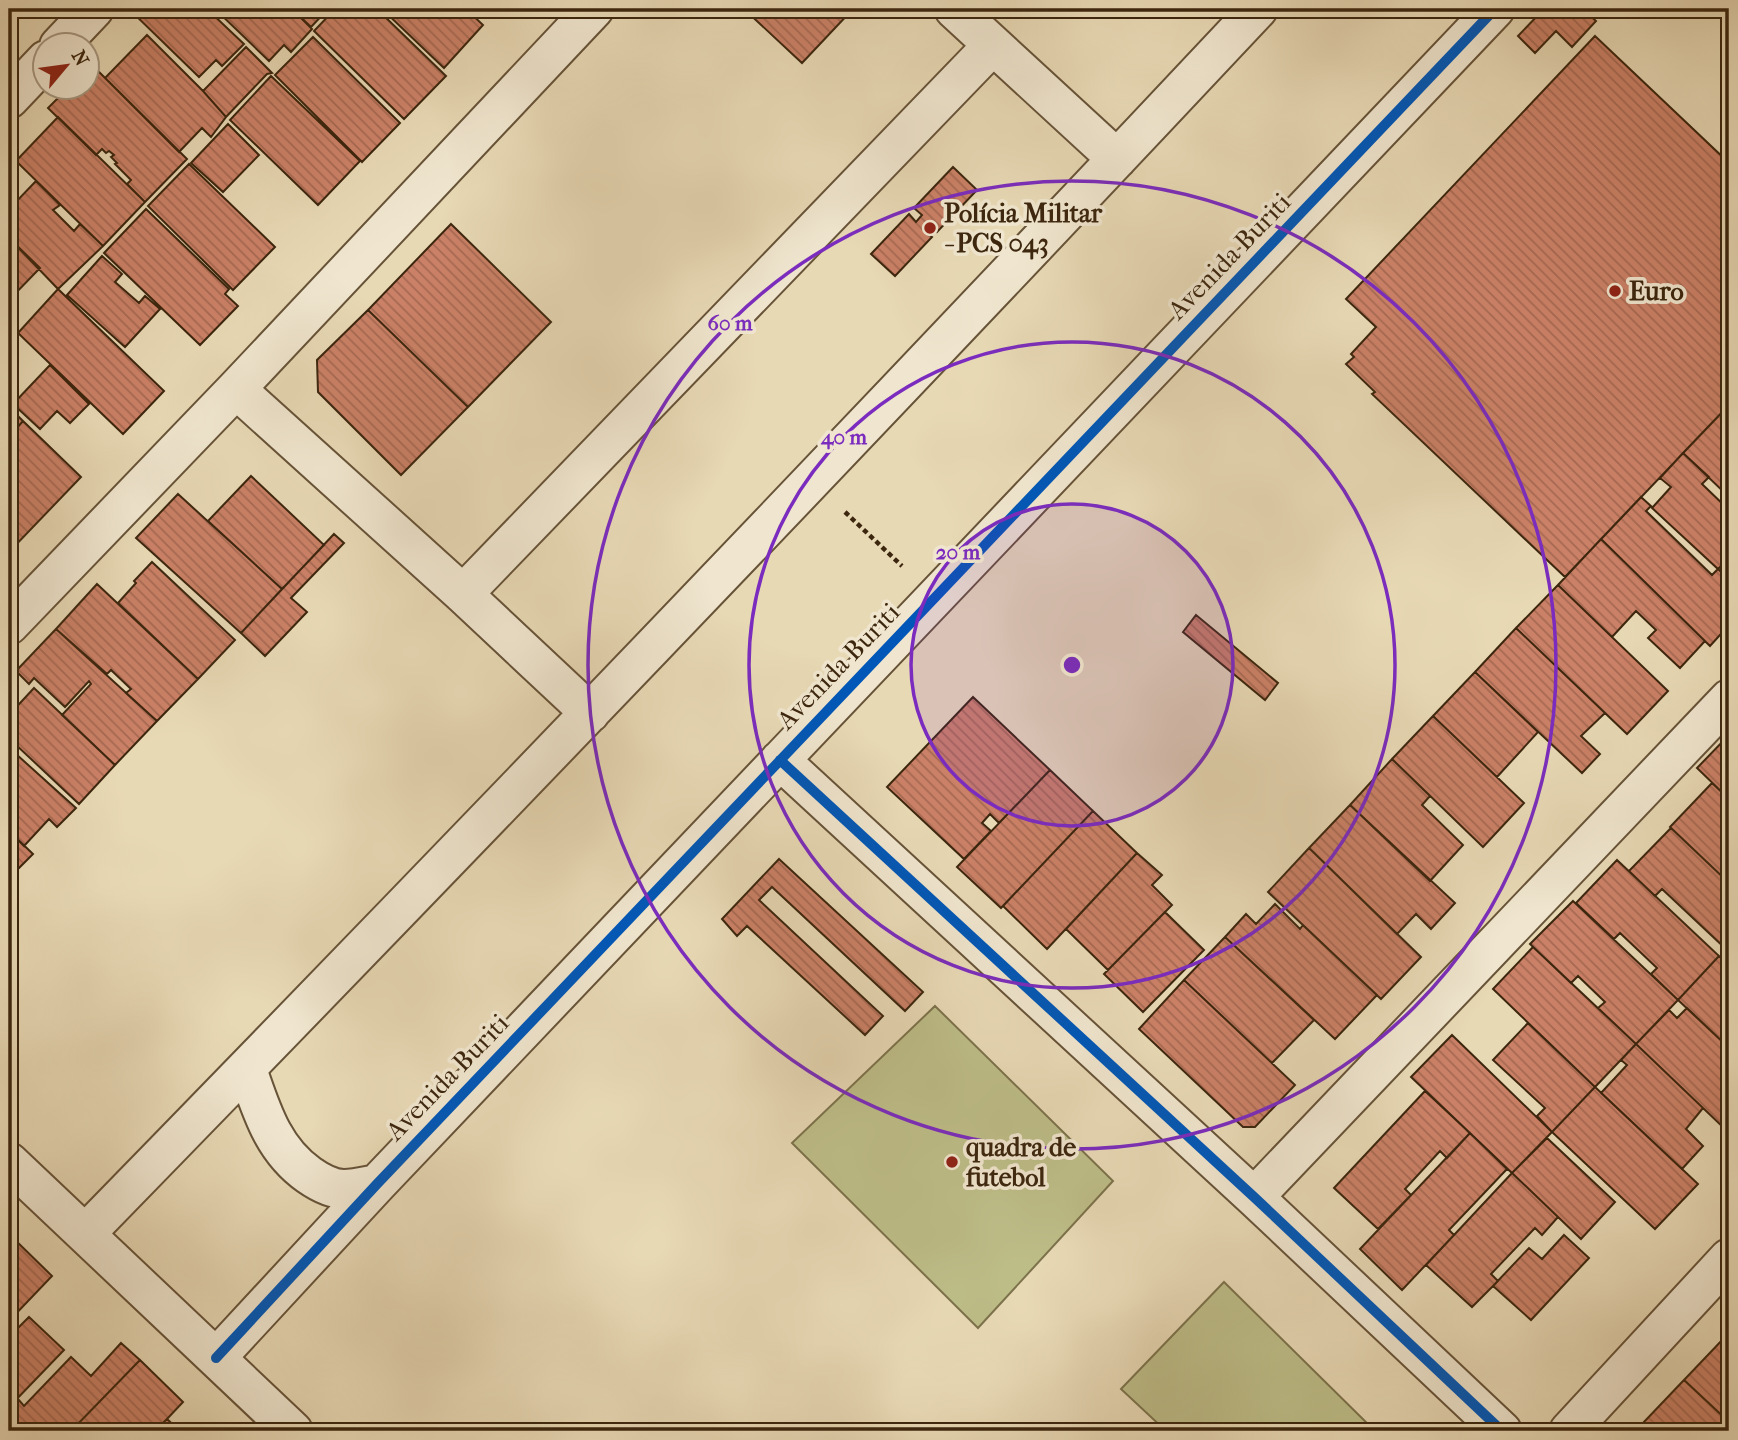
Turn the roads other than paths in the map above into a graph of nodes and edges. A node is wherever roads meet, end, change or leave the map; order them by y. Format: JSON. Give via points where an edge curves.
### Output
{"nodes":[{"id":1,"x":94,"y":9,"type":"edge"},
{"id":2,"x":594,"y":9,"type":"edge"},
{"id":3,"x":954,"y":9,"type":"edge"},
{"id":4,"x":1258,"y":9,"type":"edge"},
{"id":5,"x":1495,"y":9,"type":"edge"},
{"id":6,"x":72,"y":32,"type":"edge"},
{"id":7,"x":993,"y":45,"type":"junction"},
{"id":8,"x":32,"y":75,"type":"edge"},
{"id":9,"x":9,"y":99,"type":"edge"},
{"id":10,"x":1117,"y":159,"type":"junction"},
{"id":11,"x":236,"y":388,"type":"junction"},
{"id":12,"x":463,"y":594,"type":"junction"},
{"id":13,"x":9,"y":625,"type":"edge"},
{"id":14,"x":1729,"y":699,"type":"edge"},
{"id":15,"x":590,"y":713,"type":"junction"},
{"id":16,"x":780,"y":760,"type":"junction"},
{"id":17,"x":247,"y":1069,"type":"junction"},
{"id":18,"x":9,"y":1162,"type":"edge"},
{"id":19,"x":377,"y":1184,"type":"junction"},
{"id":20,"x":1254,"y":1197,"type":"junction"},
{"id":21,"x":85,"y":1234,"type":"junction"},
{"id":22,"x":1729,"y":1258,"type":"edge"},
{"id":23,"x":216,"y":1358,"type":"junction"},
{"id":24,"x":293,"y":1431,"type":"edge"},
{"id":25,"x":1502,"y":1431,"type":"edge"},
{"id":26,"x":1569,"y":1431,"type":"edge"}],
"edges":[{"from":1,"to":6,"type":"street"},
{"from":2,"to":11,"type":"street"},
{"from":3,"to":7,"type":"street"},
{"from":4,"to":10,"type":"street"},
{"from":5,"to":16,"type":"street","name":"Avenida Buriti"},
{"from":7,"to":10,"type":"street"},
{"from":7,"to":12,"type":"street"},
{"from":8,"to":9,"type":"street"},
{"from":10,"to":15,"type":"street"},
{"from":11,"to":12,"type":"street"},
{"from":11,"to":13,"type":"street"},
{"from":12,"to":15,"type":"street"},
{"from":14,"to":20,"type":"street"},
{"from":15,"to":17,"type":"street"},
{"from":16,"to":19,"type":"street","name":"Avenida Buriti"},
{"from":16,"to":20,"type":"street"},
{"from":17,"to":19,"type":"street","via":[[276,1141],[298,1167],[321,1183],[343,1189]]},
{"from":17,"to":21,"type":"street"},
{"from":18,"to":21,"type":"street"},
{"from":19,"to":23,"type":"street","name":"Avenida Buriti"},
{"from":20,"to":25,"type":"street"},
{"from":21,"to":23,"type":"street"},
{"from":22,"to":26,"type":"street"},
{"from":23,"to":24,"type":"street"}]}
